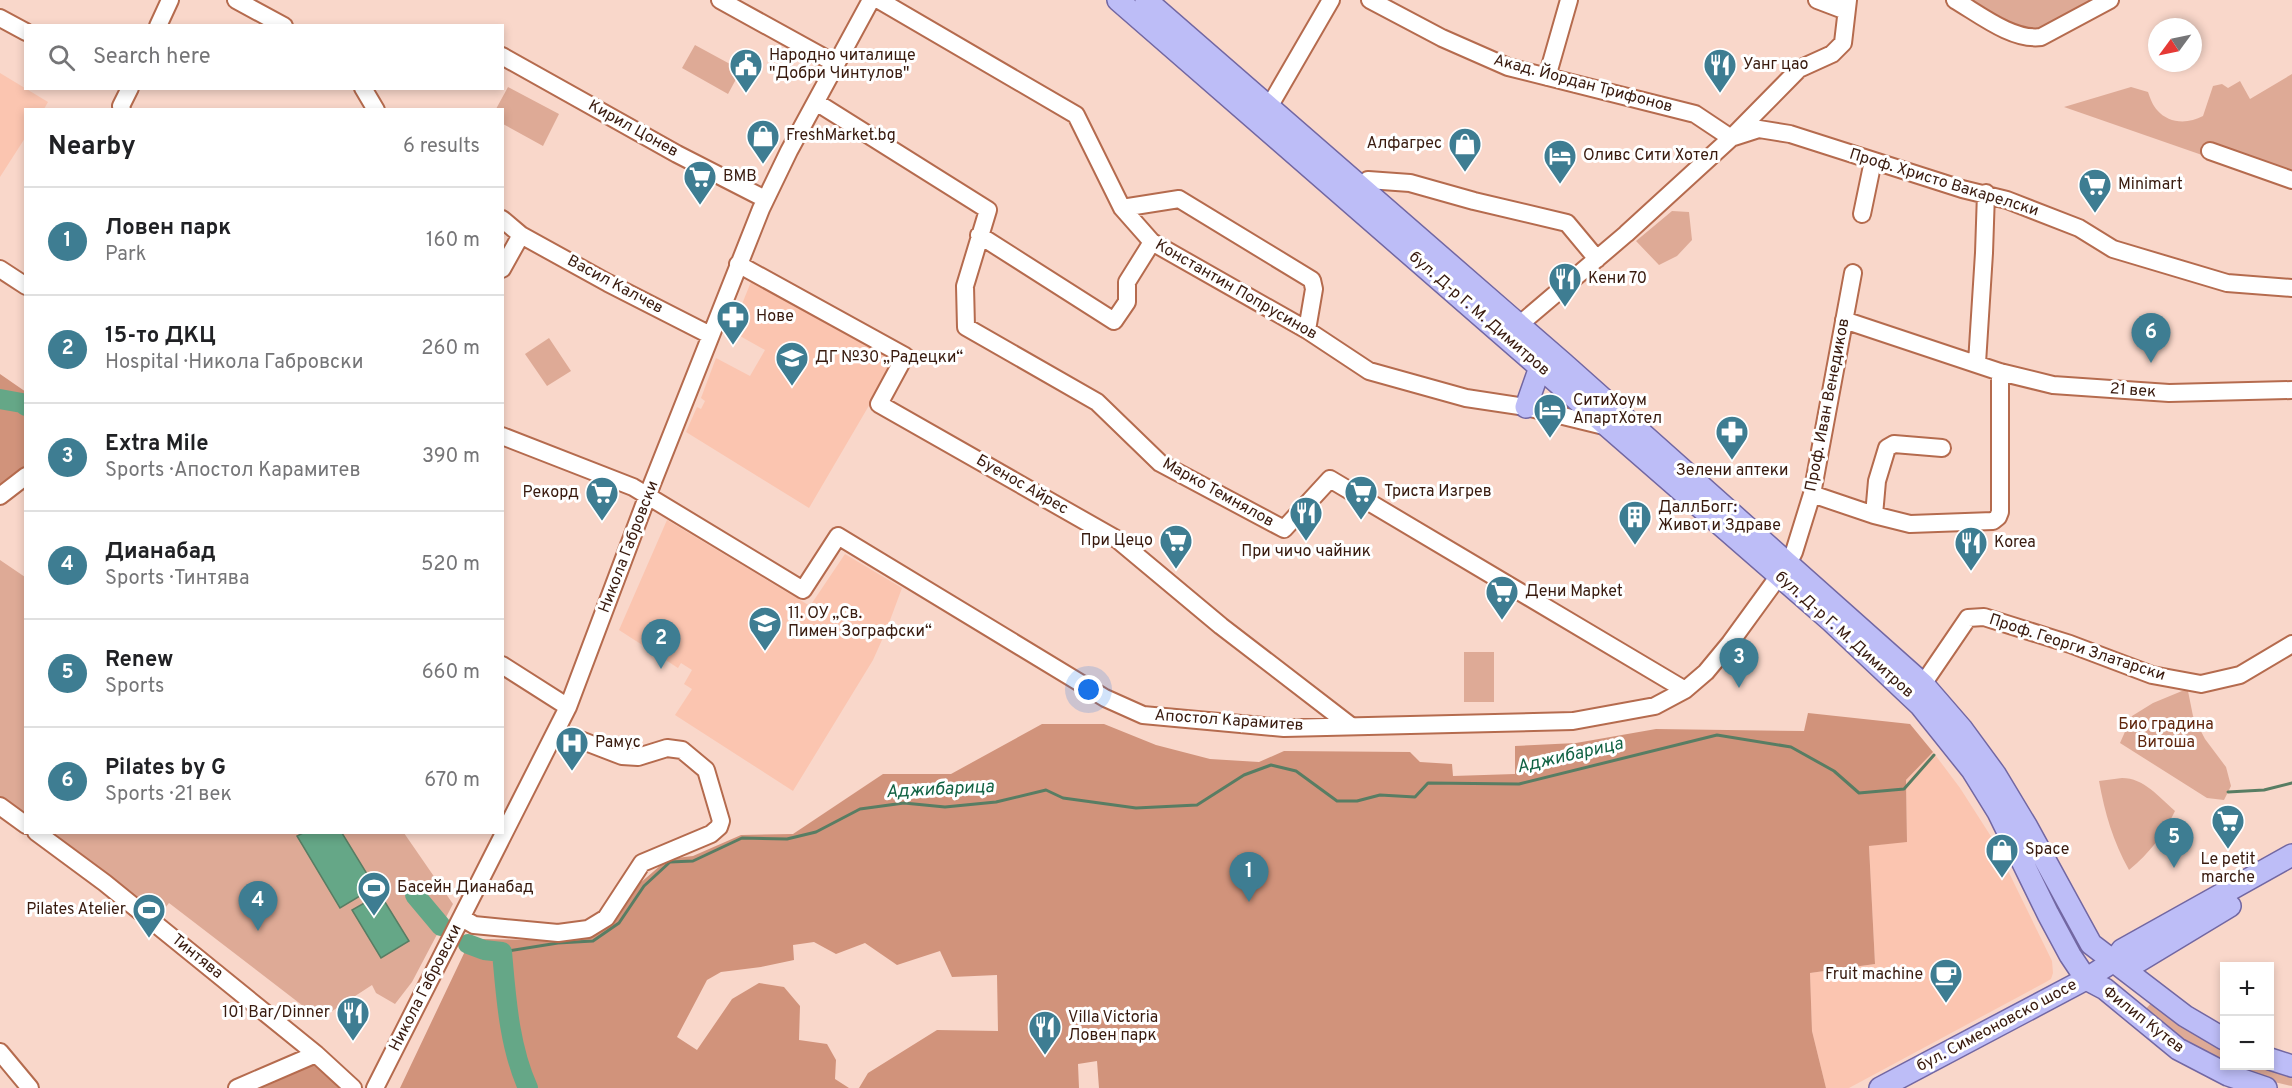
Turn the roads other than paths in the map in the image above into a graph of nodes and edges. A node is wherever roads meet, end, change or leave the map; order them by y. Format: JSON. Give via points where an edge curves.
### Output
{"nodes":[{"id":1,"x":170,"y":0,"type":"edge"},
{"id":2,"x":236,"y":0,"type":"edge"},
{"id":3,"x":720,"y":0,"type":"edge"},
{"id":4,"x":871,"y":0,"type":"edge"},
{"id":5,"x":879,"y":0,"type":"edge"},
{"id":6,"x":1118,"y":0,"type":"edge"},
{"id":7,"x":1146,"y":0,"type":"edge"},
{"id":8,"x":1331,"y":0,"type":"edge"},
{"id":9,"x":1370,"y":0,"type":"edge"},
{"id":10,"x":1569,"y":0,"type":"edge"},
{"id":11,"x":1816,"y":0,"type":"edge"},
{"id":12,"x":1954,"y":0,"type":"edge"},
{"id":13,"x":2110,"y":0,"type":"edge"},
{"id":14,"x":1847,"y":6,"type":"edge"},
{"id":15,"x":0,"y":18,"type":"edge"},
{"id":16,"x":159,"y":24,"type":"edge"},
{"id":17,"x":280,"y":24,"type":"edge"},
{"id":18,"x":24,"y":31,"type":"edge"},
{"id":19,"x":504,"y":57,"type":"edge"},
{"id":20,"x":837,"y":64,"type":"junction"},
{"id":21,"x":1547,"y":77,"type":"junction"},
{"id":22,"x":129,"y":90,"type":"edge"},
{"id":23,"x":364,"y":90,"type":"edge"},
{"id":24,"x":816,"y":102,"type":"junction"},
{"id":25,"x":1269,"y":107,"type":"junction"},
{"id":26,"x":122,"y":108,"type":"edge"},
{"id":27,"x":375,"y":108,"type":"edge"},
{"id":28,"x":1731,"y":138,"type":"junction"},
{"id":29,"x":2210,"y":151,"type":"dead end"},
{"id":30,"x":1873,"y":160,"type":"junction"},
{"id":31,"x":2292,"y":180,"type":"edge"},
{"id":32,"x":1362,"y":188,"type":"junction"},
{"id":33,"x":1986,"y":193,"type":"junction"},
{"id":34,"x":765,"y":199,"type":"junction"},
{"id":35,"x":1122,"y":208,"type":"junction"},
{"id":36,"x":1862,"y":214,"type":"dead end"},
{"id":37,"x":504,"y":221,"type":"edge"},
{"id":38,"x":521,"y":235,"type":"junction"},
{"id":39,"x":980,"y":235,"type":"junction"},
{"id":40,"x":1152,"y":242,"type":"junction"},
{"id":41,"x":1597,"y":259,"type":"junction"},
{"id":42,"x":738,"y":264,"type":"junction"},
{"id":43,"x":504,"y":265,"type":"edge"},
{"id":44,"x":0,"y":268,"type":"edge"},
{"id":45,"x":1853,"y":273,"type":"dead end"},
{"id":46,"x":24,"y":285,"type":"edge"},
{"id":47,"x":2292,"y":288,"type":"edge"},
{"id":48,"x":1844,"y":320,"type":"junction"},
{"id":49,"x":1519,"y":325,"type":"junction"},
{"id":50,"x":1307,"y":330,"type":"junction"},
{"id":51,"x":710,"y":335,"type":"junction"},
{"id":52,"x":1977,"y":363,"type":"junction"},
{"id":53,"x":1540,"y":367,"type":"junction"},
{"id":54,"x":2000,"y":372,"type":"junction"},
{"id":55,"x":2292,"y":390,"type":"edge"},
{"id":56,"x":1526,"y":407,"type":"junction"},
{"id":57,"x":1609,"y":427,"type":"junction"},
{"id":58,"x":504,"y":437,"type":"edge"},
{"id":59,"x":1942,"y":448,"type":"dead end"},
{"id":60,"x":24,"y":478,"type":"edge"},
{"id":61,"x":1812,"y":494,"type":"junction"},
{"id":62,"x":0,"y":496,"type":"edge"},
{"id":63,"x":648,"y":496,"type":"junction"},
{"id":64,"x":1874,"y":515,"type":"junction"},
{"id":65,"x":1784,"y":569,"type":"junction"},
{"id":66,"x":2292,"y":644,"type":"edge"},
{"id":67,"x":504,"y":666,"type":"edge"},
{"id":68,"x":1923,"y":684,"type":"junction"},
{"id":69,"x":1685,"y":690,"type":"junction"},
{"id":70,"x":568,"y":707,"type":"junction"},
{"id":71,"x":1351,"y":726,"type":"junction"},
{"id":72,"x":557,"y":731,"type":"junction"},
{"id":73,"x":0,"y":806,"type":"edge"},
{"id":74,"x":24,"y":824,"type":"edge"},
{"id":75,"x":39,"y":834,"type":"edge"},
{"id":76,"x":2292,"y":855,"type":"edge"},
{"id":77,"x":2292,"y":870,"type":"edge"},
{"id":78,"x":462,"y":918,"type":"junction"},
{"id":79,"x":2114,"y":961,"type":"junction"},
{"id":80,"x":2086,"y":978,"type":"junction"},
{"id":81,"x":2220,"y":1038,"type":"edge"},
{"id":82,"x":0,"y":1052,"type":"edge"},
{"id":83,"x":316,"y":1054,"type":"junction"},
{"id":84,"x":2274,"y":1060,"type":"edge"},
{"id":85,"x":2292,"y":1066,"type":"edge"},
{"id":86,"x":30,"y":1088,"type":"edge"},
{"id":87,"x":237,"y":1088,"type":"edge"},
{"id":88,"x":354,"y":1088,"type":"edge"},
{"id":89,"x":375,"y":1088,"type":"edge"},
{"id":90,"x":1880,"y":1088,"type":"edge"},
{"id":91,"x":2266,"y":1088,"type":"edge"}],
"edges":[{"from":1,"to":16,"type":"street"},
{"from":2,"to":17,"type":"street"},
{"from":3,"to":20,"type":"street"},
{"from":4,"to":20,"type":"street","name":"Никола Габровски"},
{"from":5,"to":35,"type":"street","name":"Константин Попрусинов","via":[[1076,115]]},
{"from":6,"to":53,"type":"main road","name":"бул. Д-р Г. М. Димитров"},
{"from":7,"to":25,"type":"main road","name":"бул. Д-р Г. М. Димитров"},
{"from":8,"to":25,"type":"street"},
{"from":9,"to":21,"type":"street","name":"Акад. Йордан Трифонов","via":[[1508,67]]},
{"from":10,"to":21,"type":"street"},
{"from":11,"to":14,"type":"street"},
{"from":12,"to":13,"type":"street","via":[[2029,39],[2041,37]]},
{"from":14,"to":28,"type":"street","name":"Проф. Христо Вакарелски","via":[[1843,43],[1832,54],[1799,69]]},
{"from":15,"to":18,"type":"street"},
{"from":19,"to":34,"type":"street","name":"Кирил Цонев"},
{"from":20,"to":24,"type":"street","name":"Никола Габровски"},
{"from":21,"to":28,"type":"street","name":"Акад. Йордан Трифонов","via":[[1695,114]]},
{"from":22,"to":26,"type":"street"},
{"from":23,"to":27,"type":"street"},
{"from":24,"to":34,"type":"street","name":"Никола Габровски"},
{"from":24,"to":39,"type":"street","name":"Марко Темнялов","via":[[988,210]]},
{"from":25,"to":32,"type":"main road","name":"бул. Д-р Г. М. Димитров"},
{"from":28,"to":30,"type":"street","name":"Проф. Христо Вакарелски","via":[[1759,129],[1790,134]]},
{"from":28,"to":41,"type":"street","name":"Проф. Христо Вакарелски"},
{"from":29,"to":31,"type":"street"},
{"from":30,"to":33,"type":"street","name":"Проф. Христо Вакарелски"},
{"from":30,"to":36,"type":"street"},
{"from":32,"to":41,"type":"street","via":[[1368,180],[1410,183],[1567,223]]},
{"from":32,"to":49,"type":"main road","name":"бул. Д-р Г. М. Димитров"},
{"from":33,"to":47,"type":"street","name":"Проф. Христо Вакарелски","via":[[2079,228],[2113,249],[2227,283]]},
{"from":33,"to":52,"type":"street"},
{"from":34,"to":42,"type":"street","name":"Никола Габровски"},
{"from":35,"to":40,"type":"street","name":"Константин Попрусинов"},
{"from":35,"to":50,"type":"street","via":[[1179,199],[1312,280]]},
{"from":37,"to":38,"type":"street","name":"Васил Калчев"},
{"from":38,"to":43,"type":"street"},
{"from":38,"to":51,"type":"street","name":"Васил Калчев"},
{"from":39,"to":40,"type":"street","via":[[1114,321],[1127,302],[1127,282]]},
{"from":39,"to":69,"type":"street","name":"Марко Темнялов","via":[[965,286],[966,327],[1097,402],[1161,463],[1284,529],[1330,479]]},
{"from":40,"to":50,"type":"street","name":"Константин Попрусинов"},
{"from":41,"to":49,"type":"street","name":"Проф. Христо Вакарелски"},
{"from":42,"to":51,"type":"street","name":"Никола Габровски"},
{"from":42,"to":71,"type":"street","name":"Буенос Айрес","via":[[905,356],[879,404],[1118,540]]},
{"from":44,"to":46,"type":"street"},
{"from":45,"to":48,"type":"street","name":"Проф. Иван Венедиков"},
{"from":48,"to":52,"type":"street","name":"21 век"},
{"from":48,"to":61,"type":"street","name":"Проф. Иван Венедиков"},
{"from":49,"to":65,"type":"main road","name":"бул. Д-р Г. М. Димитров"},
{"from":50,"to":56,"type":"street","name":"Константин Попрусинов","via":[[1370,371],[1466,398]]},
{"from":51,"to":63,"type":"street","name":"Никола Габровски"},
{"from":52,"to":54,"type":"street","name":"21 век"},
{"from":53,"to":56,"type":"main road"},
{"from":53,"to":57,"type":"main road","name":"бул. Д-р Г. М. Димитров"},
{"from":54,"to":55,"type":"street","name":"21 век","via":[[2064,386],[2169,393]]},
{"from":54,"to":64,"type":"street","via":[[1998,517],[1993,521],[1910,524]]},
{"from":56,"to":57,"type":"street","name":"Константин Попрусинов"},
{"from":57,"to":65,"type":"main road","name":"бул. Д-р Г. М. Димитров"},
{"from":58,"to":63,"type":"street","name":"Апостол Карамитев"},
{"from":59,"to":64,"type":"street","via":[[1894,444],[1887,448],[1877,481]]},
{"from":60,"to":62,"type":"street"},
{"from":61,"to":64,"type":"street"},
{"from":61,"to":65,"type":"street","name":"Проф. Иван Венедиков"},
{"from":63,"to":70,"type":"street","name":"Никола Габровски"},
{"from":63,"to":71,"type":"street","name":"Апостол Карамитев","via":[[802,590],[838,536],[1105,698],[1143,715],[1284,728]]},
{"from":65,"to":68,"type":"main road","name":"бул. Д-р Г. М. Димитров"},
{"from":65,"to":69,"type":"street","name":"Апостол Карамитев","via":[[1730,644]]},
{"from":65,"to":80,"type":"main road","name":"бул. Д-р Г. М. Димитров","via":[[1907,691],[1972,770]]},
{"from":66,"to":68,"type":"street","name":"Проф. Георги Златарски","via":[[2240,675],[2201,684],[2152,675],[2070,644],[1976,616],[1968,618]]},
{"from":67,"to":70,"type":"street"},
{"from":68,"to":79,"type":"main road","name":"бул. Д-р Г. М. Димитров","via":[[1995,774],[2091,944]]},
{"from":69,"to":71,"type":"street","name":"Апостол Карамитев","via":[[1655,706],[1573,721]]},
{"from":70,"to":72,"type":"street","name":"Никола Габровски"},
{"from":72,"to":78,"type":"street","name":"Никола Габровски"},
{"from":72,"to":78,"type":"street","via":[[622,756],[638,757],[667,748],[682,750],[706,770],[721,821],[719,827],[642,864],[606,918],[588,929],[558,933],[474,925]]},
{"from":73,"to":74,"type":"street"},
{"from":75,"to":83,"type":"street","name":"Тинтява"},
{"from":76,"to":79,"type":"main road","name":"бул. Симеоновско шосе","via":[[2122,950]]},
{"from":77,"to":79,"type":"main road","name":"бул. Симеоновско шосе","via":[[2139,961]]},
{"from":78,"to":89,"type":"street","name":"Никола Габровски"},
{"from":79,"to":80,"type":"main road","name":"бул. Симеоновско шосе"},
{"from":79,"to":81,"type":"main road","name":"Филип Кутев","via":[[2185,1016]]},
{"from":80,"to":90,"type":"main road","name":"бул. Симеоновско шосе"},
{"from":80,"to":91,"type":"main road","name":"Филип Кутев","via":[[2178,1049],[2228,1075]]},
{"from":82,"to":86,"type":"street"},
{"from":83,"to":87,"type":"street"},
{"from":83,"to":88,"type":"street","name":"Тинтява"},
{"from":84,"to":85,"type":"main road"}]}
